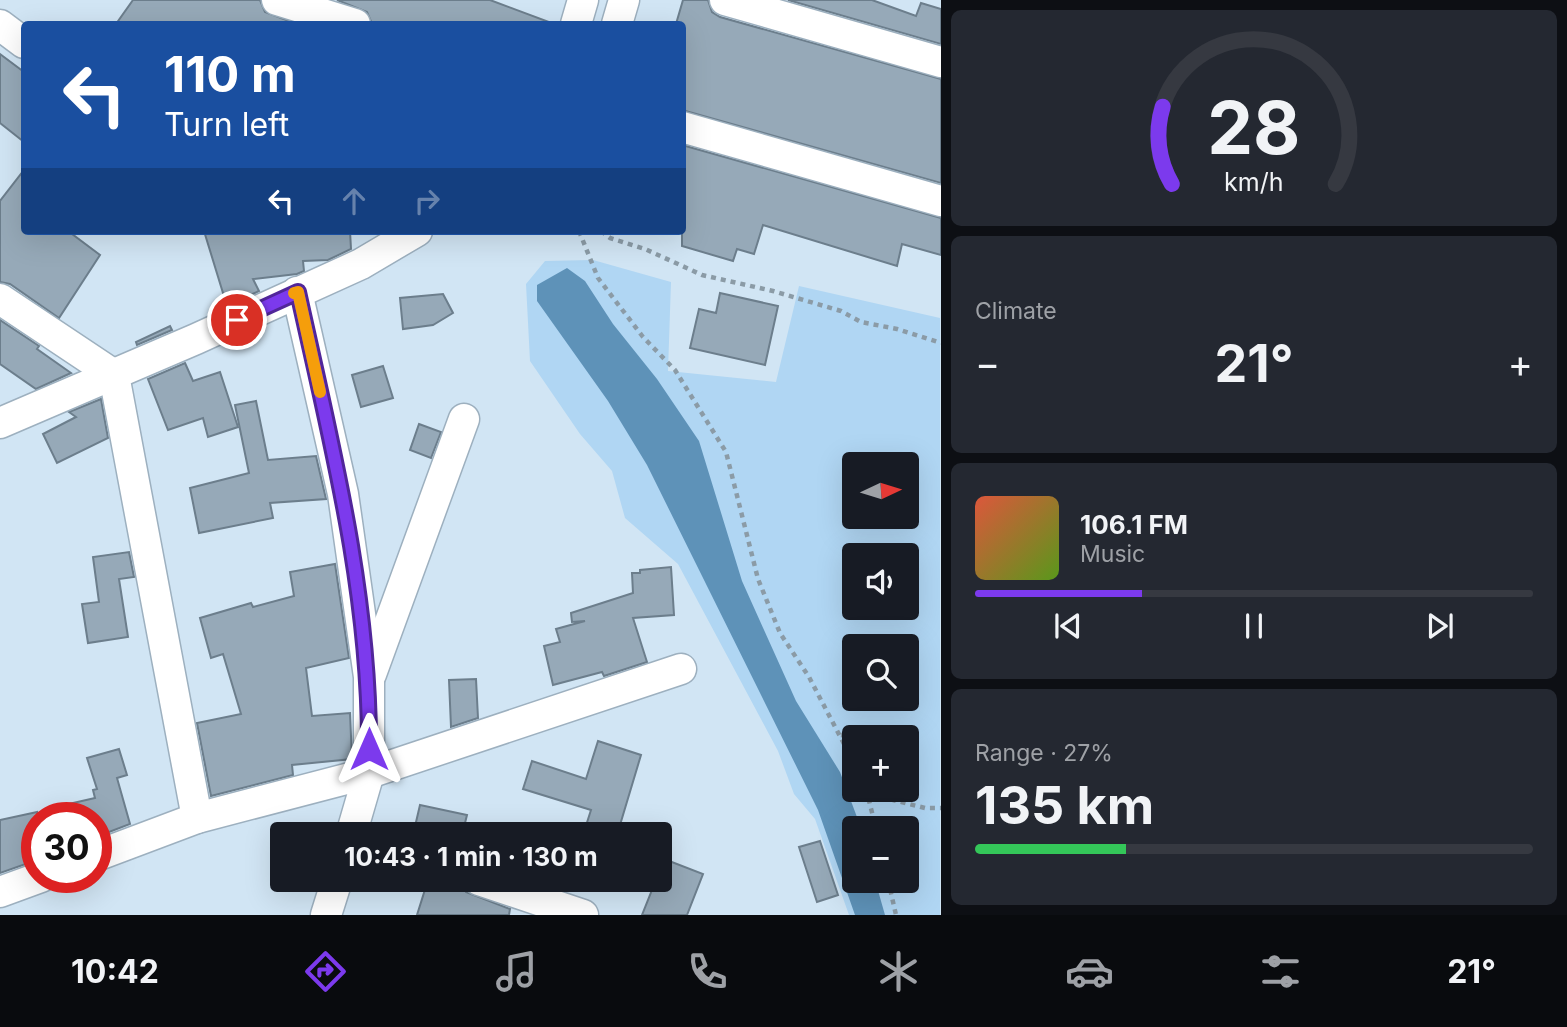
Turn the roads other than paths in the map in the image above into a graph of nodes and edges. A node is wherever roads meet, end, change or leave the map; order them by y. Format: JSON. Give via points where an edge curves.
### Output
{"nodes":[{"id":1,"x":277,"y":0,"type":"edge"},
{"id":2,"x":583,"y":0,"type":"edge"},
{"id":3,"x":624,"y":0,"type":"edge"},
{"id":4,"x":724,"y":0,"type":"edge"},
{"id":5,"x":345,"y":21,"type":"edge"},
{"id":6,"x":577,"y":21,"type":"edge"},
{"id":7,"x":618,"y":21,"type":"edge"},
{"id":8,"x":0,"y":25,"type":"edge"},
{"id":9,"x":21,"y":41,"type":"edge"},
{"id":10,"x":940,"y":62,"type":"edge"},
{"id":11,"x":686,"y":128,"type":"edge"},
{"id":12,"x":940,"y":201,"type":"edge"},
{"id":13,"x":410,"y":235,"type":"edge"},
{"id":14,"x":298,"y":292,"type":"junction"},
{"id":15,"x":0,"y":299,"type":"edge"},
{"id":16,"x":114,"y":375,"type":"junction"},
{"id":17,"x":464,"y":419,"type":"dead end"},
{"id":18,"x":0,"y":423,"type":"edge"},
{"id":19,"x":681,"y":669,"type":"dead end"},
{"id":20,"x":369,"y":677,"type":"junction"},
{"id":21,"x":369,"y":773,"type":"junction"},
{"id":22,"x":197,"y":818,"type":"junction"},
{"id":23,"x":355,"y":822,"type":"edge"},
{"id":24,"x":112,"y":850,"type":"edge"},
{"id":25,"x":21,"y":884,"type":"edge"},
{"id":26,"x":0,"y":892,"type":"edge"},
{"id":27,"x":333,"y":892,"type":"edge"},
{"id":28,"x":514,"y":892,"type":"edge"},
{"id":29,"x":326,"y":915,"type":"edge"},
{"id":30,"x":583,"y":915,"type":"edge"}],
"edges":[{"from":1,"to":5,"type":"street"},
{"from":2,"to":6,"type":"street"},
{"from":3,"to":7,"type":"street"},
{"from":4,"to":10,"type":"street"},
{"from":8,"to":9,"type":"street"},
{"from":11,"to":12,"type":"street"},
{"from":13,"to":14,"type":"street","via":[[361,264]]},
{"from":14,"to":16,"type":"street"},
{"from":14,"to":20,"type":"street","via":[[344,494]]},
{"from":15,"to":16,"type":"street"},
{"from":16,"to":18,"type":"street"},
{"from":16,"to":22,"type":"street"},
{"from":17,"to":20,"type":"street"},
{"from":19,"to":21,"type":"street"},
{"from":20,"to":21,"type":"street"},
{"from":21,"to":22,"type":"street"},
{"from":21,"to":23,"type":"street"},
{"from":22,"to":24,"type":"street"},
{"from":25,"to":26,"type":"street"},
{"from":27,"to":29,"type":"street"},
{"from":28,"to":30,"type":"street"}]}
